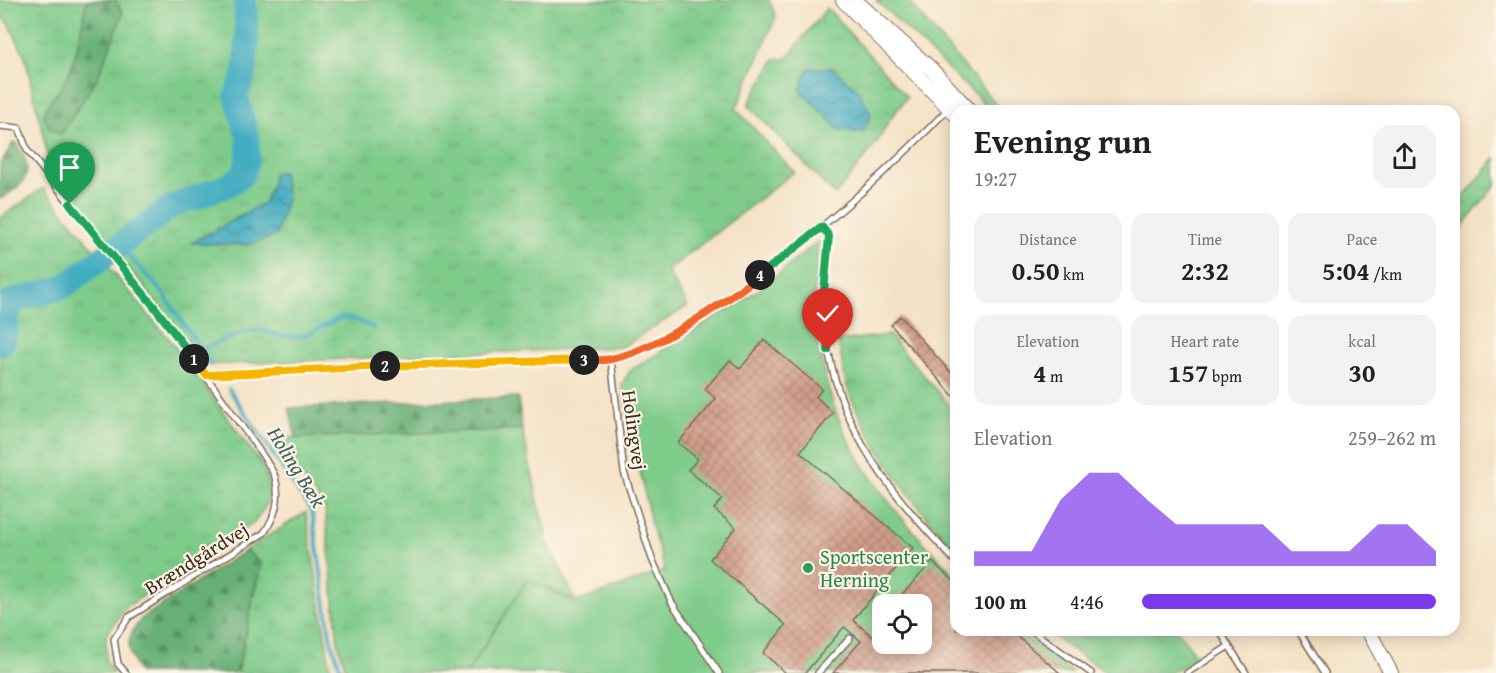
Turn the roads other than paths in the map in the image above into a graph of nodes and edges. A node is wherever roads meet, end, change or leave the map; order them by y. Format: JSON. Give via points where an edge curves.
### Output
{"nodes":[{"id":1,"x":843,"y":0,"type":"edge"},
{"id":2,"x":855,"y":0,"type":"edge"},
{"id":3,"x":953,"y":105,"type":"edge"},
{"id":4,"x":953,"y":105,"type":"edge"},
{"id":5,"x":950,"y":112,"type":"edge"},
{"id":6,"x":0,"y":126,"type":"edge"},
{"id":7,"x":822,"y":227,"type":"junction"},
{"id":8,"x":611,"y":359,"type":"junction"},
{"id":9,"x":206,"y":375,"type":"junction"},
{"id":10,"x":950,"y":555,"type":"edge"},
{"id":11,"x":1039,"y":636,"type":"edge"},
{"id":12,"x":1223,"y":636,"type":"edge"},
{"id":13,"x":1302,"y":636,"type":"edge"},
{"id":14,"x":1370,"y":636,"type":"edge"},
{"id":15,"x":850,"y":638,"type":"dead end"},
{"id":16,"x":1230,"y":646,"type":"junction"},
{"id":17,"x":126,"y":673,"type":"edge"},
{"id":18,"x":719,"y":673,"type":"edge"},
{"id":19,"x":818,"y":673,"type":"edge"},
{"id":20,"x":1091,"y":673,"type":"edge"},
{"id":21,"x":1187,"y":673,"type":"edge"},
{"id":22,"x":1246,"y":673,"type":"edge"},
{"id":23,"x":1325,"y":673,"type":"edge"},
{"id":24,"x":1391,"y":673,"type":"edge"}],
"edges":[{"from":1,"to":3,"type":"street"},
{"from":2,"to":4,"type":"street","via":[[901,40]]},
{"from":5,"to":7,"type":"lane"},
{"from":6,"to":9,"type":"lane","name":"Brændgårdvej","via":[[19,129],[27,150]]},
{"from":7,"to":8,"type":"lane","via":[[745,287],[693,321],[646,347]]},
{"from":7,"to":10,"type":"lane","via":[[829,236],[823,304],[828,350],[839,395],[860,442],[889,485]]},
{"from":8,"to":9,"type":"lane"},
{"from":8,"to":18,"type":"lane","name":"Holingvej","via":[[624,472],[652,559],[672,603]]},
{"from":9,"to":17,"type":"lane","name":"Brændgårdvej","via":[[274,474],[279,496],[274,518],[264,533],[129,617],[114,639],[118,664]]},
{"from":11,"to":20,"type":"lane"},
{"from":12,"to":16,"type":"lane"},
{"from":13,"to":23,"type":"lane"},
{"from":14,"to":24,"type":"street"},
{"from":15,"to":19,"type":"lane"},
{"from":16,"to":21,"type":"lane"},
{"from":16,"to":22,"type":"lane"}]}
